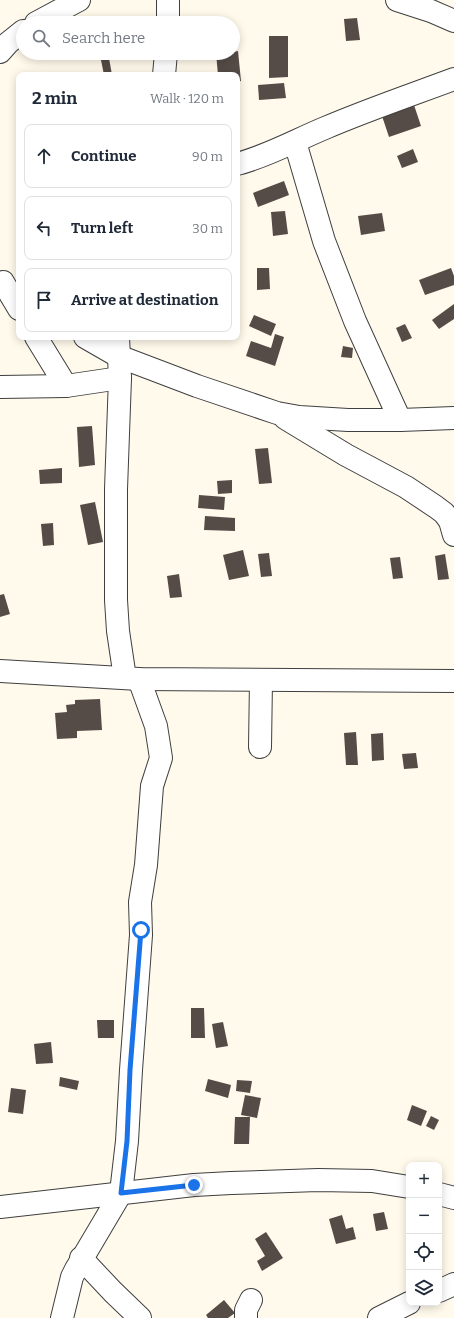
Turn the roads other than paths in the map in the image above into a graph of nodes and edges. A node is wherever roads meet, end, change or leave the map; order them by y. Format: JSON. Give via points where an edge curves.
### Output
{"nodes":[{"id":1,"x":79,"y":0,"type":"edge"},
{"id":2,"x":168,"y":0,"type":"edge"},
{"id":3,"x":397,"y":0,"type":"edge"},
{"id":4,"x":49,"y":16,"type":"edge"},
{"id":5,"x":168,"y":16,"type":"edge"},
{"id":6,"x":454,"y":21,"type":"edge"},
{"id":7,"x":16,"y":37,"type":"edge"},
{"id":8,"x":0,"y":52,"type":"edge"},
{"id":9,"x":165,"y":60,"type":"edge"},
{"id":10,"x":164,"y":72,"type":"edge"},
{"id":11,"x":454,"y":79,"type":"edge"},
{"id":12,"x":295,"y":142,"type":"junction"},
{"id":13,"x":240,"y":163,"type":"edge"},
{"id":14,"x":7,"y":285,"type":"edge"},
{"id":15,"x":16,"y":303,"type":"edge"},
{"id":16,"x":38,"y":340,"type":"edge"},
{"id":17,"x":96,"y":340,"type":"edge"},
{"id":18,"x":118,"y":346,"type":"edge"},
{"id":19,"x":120,"y":378,"type":"junction"},
{"id":20,"x":66,"y":386,"type":"junction"},
{"id":21,"x":0,"y":387,"type":"edge"},
{"id":22,"x":277,"y":413,"type":"junction"},
{"id":23,"x":454,"y":418,"type":"edge"},
{"id":24,"x":400,"y":420,"type":"junction"},
{"id":25,"x":454,"y":535,"type":"edge"},
{"id":26,"x":0,"y":671,"type":"edge"},
{"id":27,"x":132,"y":678,"type":"junction"},
{"id":28,"x":260,"y":680,"type":"junction"},
{"id":29,"x":454,"y":681,"type":"edge"},
{"id":30,"x":260,"y":747,"type":"dead end"},
{"id":31,"x":406,"y":1187,"type":"edge"},
{"id":32,"x":121,"y":1193,"type":"junction"},
{"id":33,"x":442,"y":1195,"type":"edge"},
{"id":34,"x":454,"y":1198,"type":"edge"},
{"id":35,"x":0,"y":1207,"type":"edge"},
{"id":36,"x":81,"y":1258,"type":"junction"},
{"id":37,"x":454,"y":1284,"type":"edge"},
{"id":38,"x":442,"y":1290,"type":"edge"},
{"id":39,"x":406,"y":1305,"type":"edge"},
{"id":40,"x":62,"y":1318,"type":"edge"},
{"id":41,"x":140,"y":1318,"type":"edge"},
{"id":42,"x":379,"y":1318,"type":"edge"}],
"edges":[{"from":1,"to":4,"type":"street"},
{"from":2,"to":5,"type":"street"},
{"from":3,"to":6,"type":"street"},
{"from":7,"to":8,"type":"street"},
{"from":9,"to":10,"type":"street"},
{"from":11,"to":12,"type":"street","via":[[324,128]]},
{"from":12,"to":13,"type":"street"},
{"from":12,"to":24,"type":"street","via":[[324,241],[356,322]]},
{"from":14,"to":15,"type":"street"},
{"from":16,"to":20,"type":"street"},
{"from":17,"to":18,"type":"street"},
{"from":18,"to":19,"type":"street"},
{"from":18,"to":22,"type":"street","via":[[197,386]]},
{"from":19,"to":20,"type":"street"},
{"from":19,"to":27,"type":"street","via":[[116,482],[116,600],[118,631]]},
{"from":20,"to":21,"type":"street"},
{"from":22,"to":24,"type":"street","via":[[348,420]]},
{"from":22,"to":25,"type":"street","via":[[436,507],[450,521]]},
{"from":23,"to":24,"type":"street"},
{"from":26,"to":27,"type":"street"},
{"from":27,"to":28,"type":"street"},
{"from":27,"to":32,"type":"street","via":[[156,726],[161,758],[152,786],[146,865],[140,902],[140,948]]},
{"from":28,"to":29,"type":"street"},
{"from":28,"to":30,"type":"street"},
{"from":31,"to":32,"type":"street","via":[[372,1181],[318,1180],[194,1185]]},
{"from":32,"to":35,"type":"street"},
{"from":32,"to":36,"type":"street"},
{"from":33,"to":34,"type":"street"},
{"from":36,"to":40,"type":"street","via":[[72,1277]]},
{"from":36,"to":41,"type":"street"},
{"from":37,"to":38,"type":"street"},
{"from":39,"to":42,"type":"street"}]}
